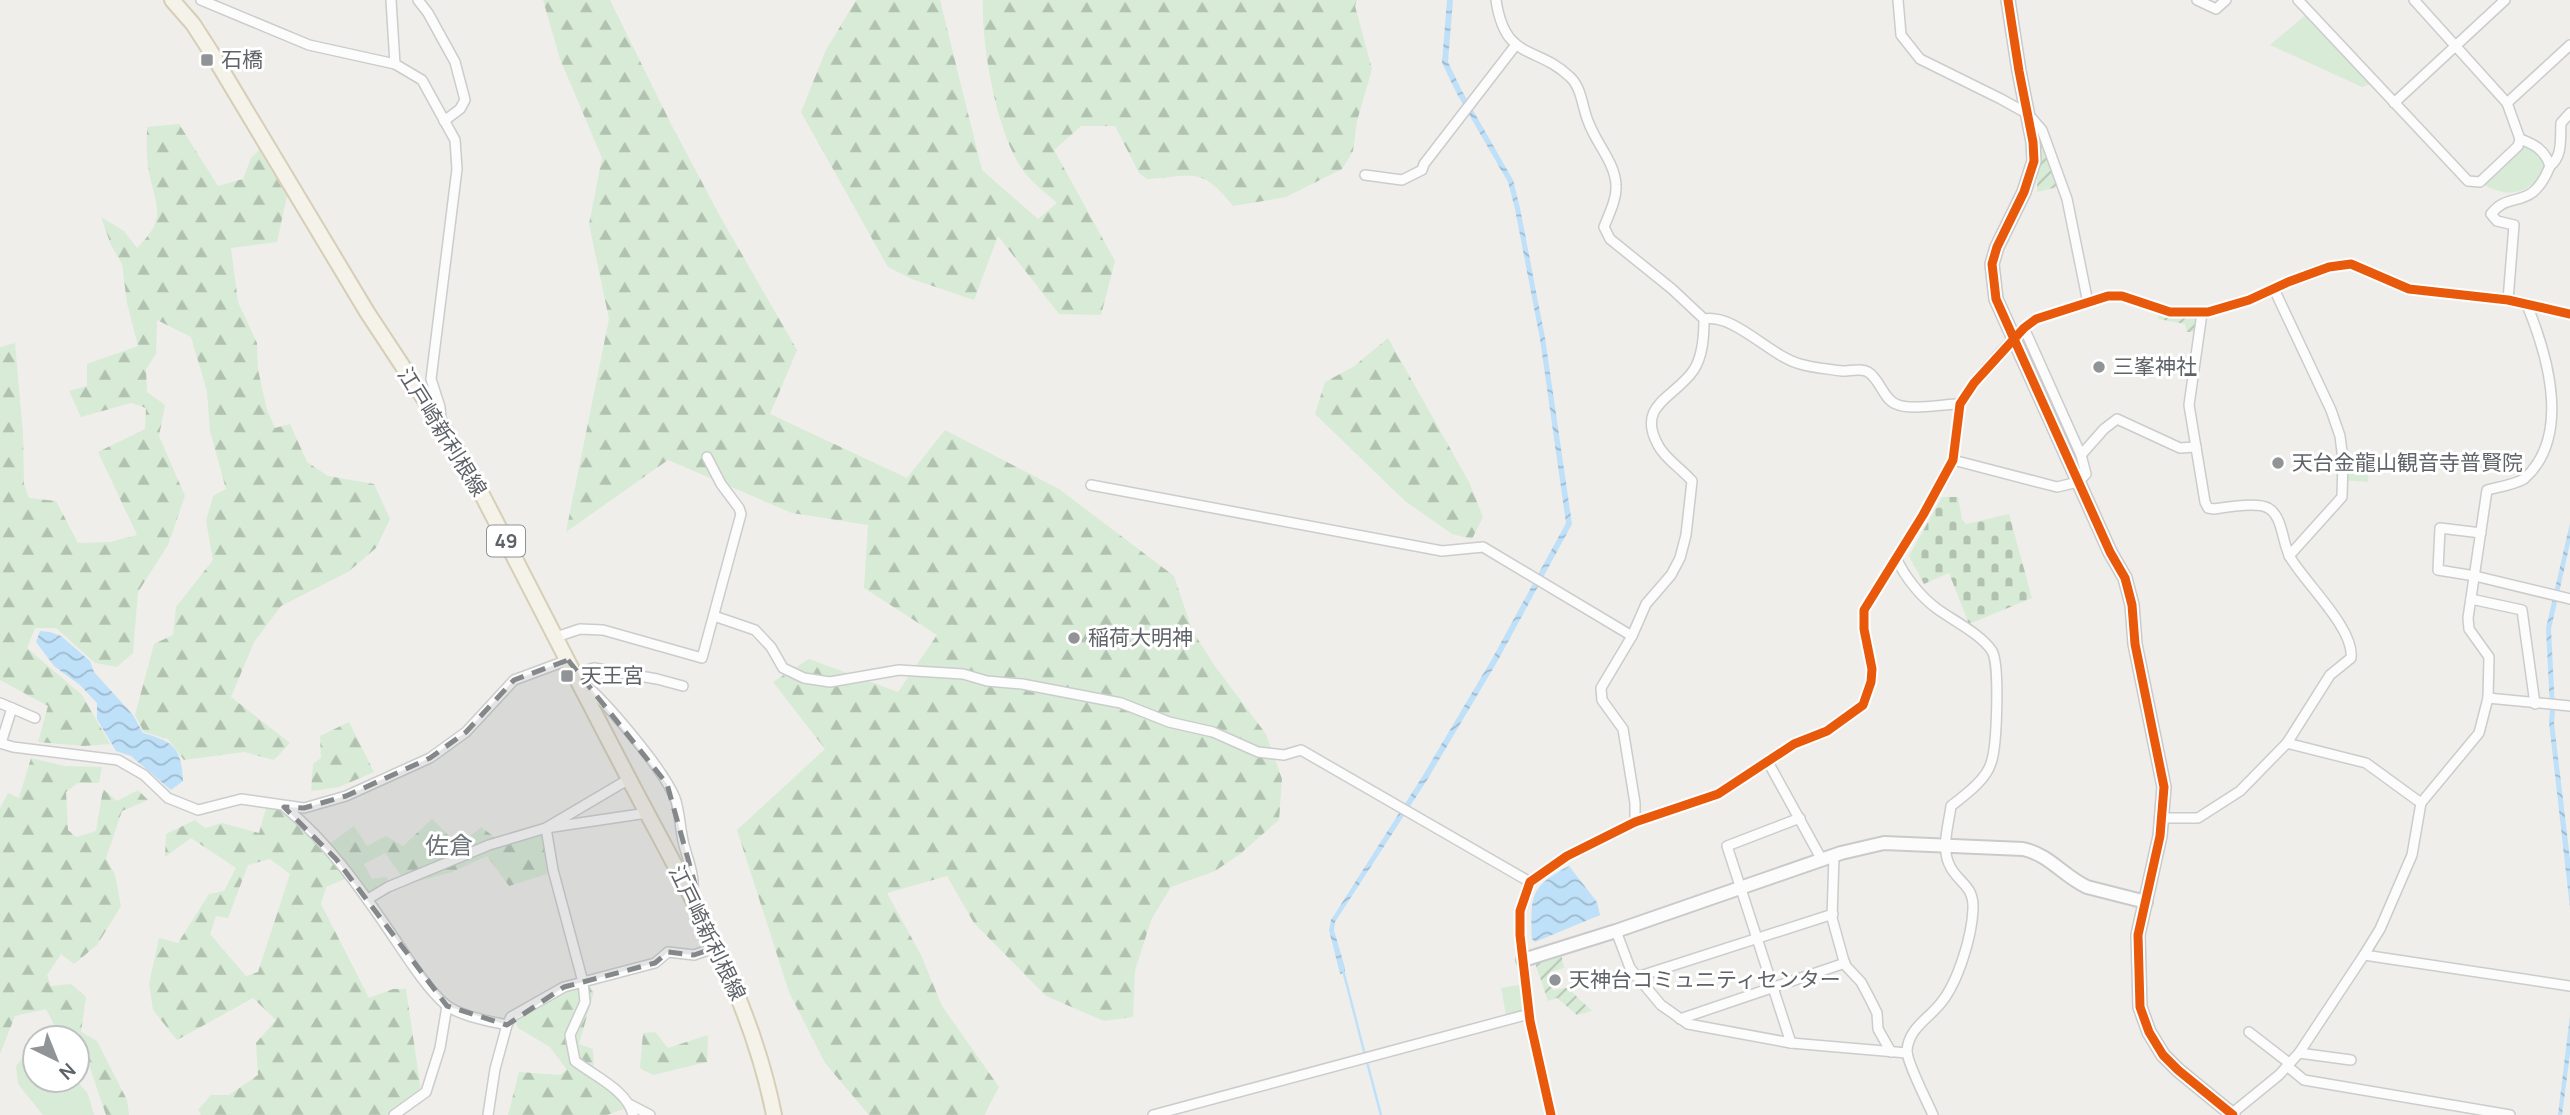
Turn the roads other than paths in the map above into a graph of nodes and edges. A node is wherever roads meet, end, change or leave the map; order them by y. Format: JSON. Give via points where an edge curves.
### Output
{"nodes":[{"id":1,"x":172,"y":0,"type":"edge"},
{"id":2,"x":201,"y":0,"type":"edge"},
{"id":3,"x":228,"y":0,"type":"edge"},
{"id":4,"x":391,"y":0,"type":"edge"},
{"id":5,"x":418,"y":0,"type":"edge"},
{"id":6,"x":1496,"y":0,"type":"edge"},
{"id":7,"x":1898,"y":0,"type":"edge"},
{"id":8,"x":2008,"y":0,"type":"edge"},
{"id":9,"x":2197,"y":0,"type":"edge"},
{"id":10,"x":2226,"y":0,"type":"edge"},
{"id":11,"x":2298,"y":0,"type":"edge"},
{"id":12,"x":2414,"y":0,"type":"edge"},
{"id":13,"x":2505,"y":0,"type":"edge"},
{"id":14,"x":227,"y":13,"type":"junction"},
{"id":15,"x":2570,"y":45,"type":"edge"},
{"id":16,"x":1515,"y":46,"type":"junction"},
{"id":17,"x":2456,"y":46,"type":"junction"},
{"id":18,"x":395,"y":64,"type":"junction"},
{"id":19,"x":2394,"y":103,"type":"junction"},
{"id":20,"x":2507,"y":103,"type":"junction"},
{"id":21,"x":2570,"y":113,"type":"edge"},
{"id":22,"x":2028,"y":114,"type":"junction"},
{"id":23,"x":444,"y":121,"type":"junction"},
{"id":24,"x":2519,"y":139,"type":"junction"},
{"id":25,"x":2550,"y":166,"type":"junction"},
{"id":26,"x":1364,"y":175,"type":"dead end"},
{"id":27,"x":2274,"y":289,"type":"junction"},
{"id":28,"x":2508,"y":300,"type":"junction"},
{"id":29,"x":2088,"y":303,"type":"junction"},
{"id":30,"x":2527,"y":304,"type":"junction"},
{"id":31,"x":2202,"y":313,"type":"junction"},
{"id":32,"x":2570,"y":314,"type":"edge"},
{"id":33,"x":1704,"y":319,"type":"junction"},
{"id":34,"x":2024,"y":328,"type":"junction"},
{"id":35,"x":2561,"y":396,"type":"dead end"},
{"id":36,"x":1960,"y":404,"type":"junction"},
{"id":37,"x":442,"y":426,"type":"junction"},
{"id":38,"x":2556,"y":446,"type":"dead end"},
{"id":39,"x":2196,"y":447,"type":"junction"},
{"id":40,"x":2081,"y":456,"type":"junction"},
{"id":41,"x":707,"y":457,"type":"dead end"},
{"id":42,"x":1953,"y":460,"type":"junction"},
{"id":43,"x":2078,"y":482,"type":"junction"},
{"id":44,"x":1091,"y":485,"type":"dead end"},
{"id":45,"x":2481,"y":533,"type":"junction"},
{"id":46,"x":2289,"y":556,"type":"junction"},
{"id":47,"x":1896,"y":558,"type":"junction"},
{"id":48,"x":2475,"y":576,"type":"junction"},
{"id":49,"x":2566,"y":598,"type":"edge"},
{"id":50,"x":2471,"y":599,"type":"junction"},
{"id":51,"x":714,"y":616,"type":"junction"},
{"id":52,"x":1632,"y":636,"type":"junction"},
{"id":53,"x":556,"y":637,"type":"junction"},
{"id":54,"x":568,"y":660,"type":"junction"},
{"id":55,"x":576,"y":676,"type":"junction"},
{"id":56,"x":683,"y":686,"type":"dead end"},
{"id":57,"x":2488,"y":698,"type":"junction"},
{"id":58,"x":0,"y":703,"type":"edge"},
{"id":59,"x":2535,"y":704,"type":"junction"},
{"id":60,"x":2570,"y":706,"type":"edge"},
{"id":61,"x":12,"y":708,"type":"junction"},
{"id":62,"x":35,"y":718,"type":"dead end"},
{"id":63,"x":1,"y":743,"type":"edge"},
{"id":64,"x":2287,"y":743,"type":"junction"},
{"id":65,"x":1768,"y":762,"type":"junction"},
{"id":66,"x":629,"y":779,"type":"junction"},
{"id":67,"x":2421,"y":803,"type":"junction"},
{"id":68,"x":285,"y":807,"type":"junction"},
{"id":69,"x":647,"y":813,"type":"junction"},
{"id":70,"x":1800,"y":818,"type":"junction"},
{"id":71,"x":2163,"y":818,"type":"junction"},
{"id":72,"x":1636,"y":822,"type":"junction"},
{"id":73,"x":546,"y":828,"type":"junction"},
{"id":74,"x":1946,"y":844,"type":"junction"},
{"id":75,"x":1828,"y":858,"type":"junction"},
{"id":76,"x":1530,"y":882,"type":"junction"},
{"id":77,"x":1741,"y":888,"type":"junction"},
{"id":78,"x":692,"y":898,"type":"junction"},
{"id":79,"x":368,"y":899,"type":"junction"},
{"id":80,"x":2147,"y":902,"type":"junction"},
{"id":81,"x":1833,"y":914,"type":"junction"},
{"id":82,"x":1616,"y":931,"type":"junction"},
{"id":83,"x":1757,"y":938,"type":"junction"},
{"id":84,"x":717,"y":947,"type":"junction"},
{"id":85,"x":2364,"y":955,"type":"junction"},
{"id":86,"x":1523,"y":960,"type":"junction"},
{"id":87,"x":1845,"y":963,"type":"junction"},
{"id":88,"x":1637,"y":977,"type":"junction"},
{"id":89,"x":583,"y":982,"type":"junction"},
{"id":90,"x":2568,"y":986,"type":"edge"},
{"id":91,"x":1773,"y":987,"type":"junction"},
{"id":92,"x":447,"y":1006,"type":"junction"},
{"id":93,"x":1529,"y":1014,"type":"junction"},
{"id":94,"x":1680,"y":1019,"type":"junction"},
{"id":95,"x":507,"y":1025,"type":"junction"},
{"id":96,"x":2249,"y":1032,"type":"dead end"},
{"id":97,"x":1791,"y":1043,"type":"junction"},
{"id":98,"x":1891,"y":1052,"type":"junction"},
{"id":99,"x":1907,"y":1053,"type":"junction"},
{"id":100,"x":2299,"y":1053,"type":"junction"},
{"id":101,"x":2351,"y":1060,"type":"dead end"},
{"id":102,"x":2288,"y":1065,"type":"junction"},
{"id":103,"x":632,"y":1110,"type":"edge"},
{"id":104,"x":2231,"y":1114,"type":"edge"},
{"id":105,"x":394,"y":1115,"type":"edge"},
{"id":106,"x":488,"y":1115,"type":"edge"},
{"id":107,"x":650,"y":1115,"type":"edge"},
{"id":108,"x":774,"y":1115,"type":"edge"},
{"id":109,"x":1153,"y":1115,"type":"edge"},
{"id":110,"x":1551,"y":1115,"type":"edge"},
{"id":111,"x":1933,"y":1115,"type":"edge"},
{"id":112,"x":2510,"y":1115,"type":"edge"}],
"edges":[{"from":1,"to":37,"type":"main road","name":"江戸崎新利根線","number":"49","via":[[206,44]]},
{"from":2,"to":14,"type":"street"},
{"from":3,"to":14,"type":"street"},
{"from":4,"to":18,"type":"street"},
{"from":5,"to":23,"type":"street","via":[[455,62],[465,100]]},
{"from":6,"to":16,"type":"street"},
{"from":7,"to":22,"type":"street","via":[[1901,35],[1920,60]]},
{"from":8,"to":22,"type":"street"},
{"from":9,"to":10,"type":"street","via":[[2216,9]]},
{"from":11,"to":19,"type":"street"},
{"from":12,"to":17,"type":"street"},
{"from":13,"to":17,"type":"street"},
{"from":14,"to":18,"type":"street","via":[[309,45]]},
{"from":15,"to":20,"type":"street"},
{"from":16,"to":26,"type":"street","via":[[1422,170],[1402,180]]},
{"from":16,"to":33,"type":"street","via":[[1571,78],[1580,93],[1616,185],[1604,227],[1610,239]]},
{"from":17,"to":19,"type":"street"},
{"from":17,"to":20,"type":"street"},
{"from":18,"to":23,"type":"street","via":[[422,80]]},
{"from":19,"to":24,"type":"street","via":[[2468,181],[2480,183],[2518,146]]},
{"from":20,"to":24,"type":"street"},
{"from":21,"to":25,"type":"street","via":[[2561,123],[2560,150]]},
{"from":22,"to":29,"type":"street","via":[[2042,130],[2067,199]]},
{"from":22,"to":43,"type":"street","via":[[2034,161],[2031,177],[1997,247],[1993,281],[2003,318]]},
{"from":23,"to":37,"type":"street","via":[[455,140],[457,169],[431,379]]},
{"from":24,"to":25,"type":"street","via":[[2535,145]]},
{"from":25,"to":28,"type":"street","via":[[2530,196],[2496,207],[2491,214],[2497,221],[2514,225]]},
{"from":27,"to":28,"type":"street","via":[[2329,267],[2351,264],[2409,289]]},
{"from":27,"to":31,"type":"street"},
{"from":27,"to":46,"type":"street","via":[[2331,410],[2343,460],[2342,497]]},
{"from":28,"to":30,"type":"street"},
{"from":29,"to":31,"type":"street","via":[[2122,296],[2170,312]]},
{"from":29,"to":34,"type":"street","via":[[2036,319]]},
{"from":30,"to":32,"type":"street"},
{"from":30,"to":35,"type":"street"},
{"from":31,"to":39,"type":"street","via":[[2189,405]]},
{"from":33,"to":36,"type":"street","via":[[1714,317],[1731,324],[1800,364],[1865,370],[1893,403],[1904,407]]},
{"from":33,"to":52,"type":"street","via":[[1704,336],[1693,371],[1661,401],[1651,429],[1660,449],[1692,481],[1683,547],[1671,575],[1646,604]]},
{"from":34,"to":36,"type":"street","bridge":true},
{"from":34,"to":40,"type":"street"},
{"from":36,"to":42,"type":"street"},
{"from":37,"to":53,"type":"main road","name":"江戸崎新利根線","number":"49"},
{"from":38,"to":45,"type":"street","via":[[2542,466],[2522,480],[2487,490]]},
{"from":39,"to":40,"type":"street","via":[[2180,448],[2117,419]]},
{"from":39,"to":46,"type":"street","via":[[2208,508],[2268,508],[2276,516]]},
{"from":40,"to":43,"type":"street","via":[[2086,474]]},
{"from":41,"to":51,"type":"street","via":[[741,514]]},
{"from":42,"to":43,"type":"street","via":[[2046,486]]},
{"from":42,"to":47,"type":"street"},
{"from":43,"to":71,"type":"street","via":[[2125,578],[2164,787]]},
{"from":44,"to":52,"type":"street","via":[[1442,551],[1483,547]]},
{"from":45,"to":48,"type":"street"},
{"from":45,"to":48,"type":"street","via":[[2440,528],[2438,570]]},
{"from":46,"to":64,"type":"street","via":[[2345,633],[2352,651],[2351,658],[2330,676]]},
{"from":47,"to":65,"type":"street","via":[[1864,610],[1872,669],[1863,705],[1827,731],[1794,744]]},
{"from":47,"to":74,"type":"street","via":[[1934,607],[1992,651],[1997,666],[1991,765],[1951,806]]},
{"from":48,"to":49,"type":"street"},
{"from":48,"to":50,"type":"street"},
{"from":50,"to":57,"type":"street","via":[[2469,629],[2489,657]]},
{"from":50,"to":59,"type":"street","via":[[2522,610]]},
{"from":51,"to":53,"type":"street","via":[[702,658],[603,630],[580,629]]},
{"from":51,"to":76,"type":"street","via":[[754,630],[783,667],[804,678],[830,682],[899,670],[962,674],[1121,703],[1169,722],[1213,732],[1258,752],[1284,755],[1301,750]]},
{"from":52,"to":72,"type":"street","via":[[1601,688],[1602,699],[1623,729]]},
{"from":53,"to":54,"type":"main road","name":"江戸崎新利根線","number":"49"},
{"from":54,"to":55,"type":"main road","name":"江戸崎新利根線","number":"49"},
{"from":54,"to":68,"type":"street","via":[[514,680],[466,732],[430,758],[346,796],[304,808]]},
{"from":55,"to":56,"type":"street","via":[[594,668]]},
{"from":55,"to":66,"type":"main road","name":"江戸崎新利根線","number":"49"},
{"from":55,"to":78,"type":"street","via":[[658,769],[676,800],[695,884]]},
{"from":57,"to":59,"type":"street"},
{"from":57,"to":67,"type":"street","via":[[2479,733]]},
{"from":58,"to":61,"type":"street"},
{"from":59,"to":60,"type":"street"},
{"from":61,"to":62,"type":"street"},
{"from":61,"to":63,"type":"street"},
{"from":63,"to":68,"type":"street","via":[[118,760],[144,775],[168,798],[198,810],[241,799]]},
{"from":64,"to":67,"type":"street","via":[[2366,763]]},
{"from":64,"to":71,"type":"street","via":[[2240,791],[2198,818]]},
{"from":65,"to":70,"type":"street"},
{"from":65,"to":72,"type":"street","via":[[1718,794]]},
{"from":66,"to":69,"type":"main road","name":"江戸崎新利根線","number":"49"},
{"from":66,"to":73,"type":"street"},
{"from":67,"to":85,"type":"street","via":[[2412,855],[2385,920]]},
{"from":68,"to":79,"type":"street"},
{"from":69,"to":73,"type":"street"},
{"from":69,"to":78,"type":"main road","name":"江戸崎新利根線","number":"49"},
{"from":70,"to":75,"type":"street"},
{"from":70,"to":77,"type":"street","via":[[1727,846]]},
{"from":71,"to":80,"type":"street"},
{"from":72,"to":76,"type":"street","via":[[1567,856]]},
{"from":73,"to":79,"type":"street","via":[[489,845]]},
{"from":73,"to":89,"type":"street"},
{"from":74,"to":75,"type":"street","via":[[1884,843]]},
{"from":74,"to":80,"type":"street","via":[[2034,851],[2078,883]]},
{"from":74,"to":99,"type":"street","via":[[1949,864],[1970,890],[1969,941],[1942,1003],[1916,1027]]},
{"from":75,"to":77,"type":"street"},
{"from":75,"to":81,"type":"street"},
{"from":76,"to":86,"type":"street","via":[[1520,911]]},
{"from":77,"to":82,"type":"street"},
{"from":77,"to":83,"type":"street"},
{"from":78,"to":84,"type":"main road","name":"江戸崎新利根線","number":"49"},
{"from":79,"to":92,"type":"street","via":[[414,968]]},
{"from":80,"to":104,"type":"street","via":[[2138,935],[2143,1020],[2163,1055]]},
{"from":81,"to":83,"type":"street"},
{"from":81,"to":87,"type":"street"},
{"from":82,"to":86,"type":"street"},
{"from":82,"to":88,"type":"street"},
{"from":83,"to":88,"type":"street"},
{"from":83,"to":91,"type":"street"},
{"from":84,"to":89,"type":"street","via":[[694,955],[668,952],[654,963]]},
{"from":84,"to":108,"type":"main road","name":"江戸崎新利根線","number":"49","via":[[750,1025]]},
{"from":85,"to":90,"type":"street"},
{"from":85,"to":100,"type":"street"},
{"from":86,"to":93,"type":"street"},
{"from":87,"to":91,"type":"street"},
{"from":87,"to":98,"type":"street","via":[[1869,997],[1878,1029]]},
{"from":88,"to":94,"type":"street"},
{"from":89,"to":95,"type":"street","via":[[564,987],[511,1017]]},
{"from":89,"to":103,"type":"street","via":[[585,1002],[570,1035],[575,1061],[620,1092]]},
{"from":91,"to":94,"type":"street"},
{"from":91,"to":97,"type":"street"},
{"from":92,"to":95,"type":"street"},
{"from":92,"to":105,"type":"street","via":[[426,1092]]},
{"from":93,"to":109,"type":"street"},
{"from":93,"to":110,"type":"street"},
{"from":94,"to":97,"type":"street"},
{"from":95,"to":106,"type":"street"},
{"from":96,"to":102,"type":"street"},
{"from":97,"to":98,"type":"street"},
{"from":98,"to":99,"type":"street"},
{"from":99,"to":111,"type":"street"},
{"from":100,"to":101,"type":"street"},
{"from":100,"to":102,"type":"street"},
{"from":102,"to":104,"type":"street"},
{"from":102,"to":112,"type":"street","via":[[2304,1080]]},
{"from":103,"to":107,"type":"street"}]}
